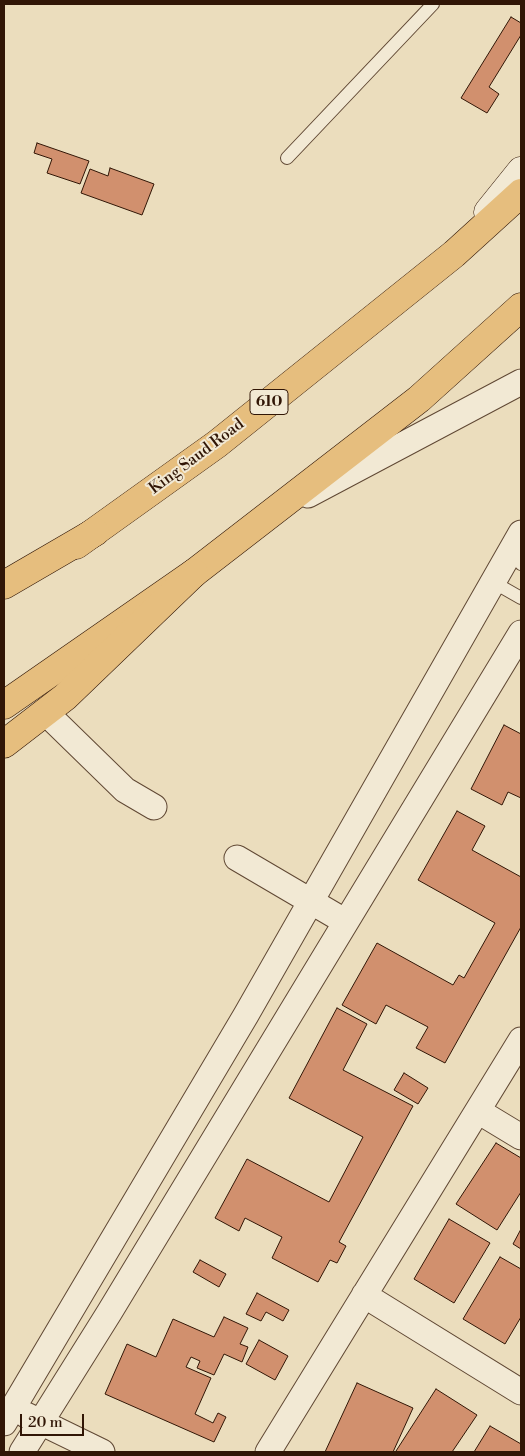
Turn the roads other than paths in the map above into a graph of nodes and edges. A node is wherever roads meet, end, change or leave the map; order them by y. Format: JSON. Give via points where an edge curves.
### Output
{"nodes":[{"id":1,"x":433,"y":4,"type":"edge"},
{"id":2,"x":287,"y":158,"type":"dead end"},
{"id":3,"x":521,"y":171,"type":"edge"},
{"id":4,"x":521,"y":193,"type":"edge"},
{"id":5,"x":454,"y":254,"type":"junction"},
{"id":6,"x":521,"y":307,"type":"edge"},
{"id":7,"x":521,"y":382,"type":"edge"},
{"id":8,"x":266,"y":517,"type":"junction"},
{"id":9,"x":95,"y":532,"type":"junction"},
{"id":10,"x":519,"y":548,"type":"edge"},
{"id":11,"x":194,"y":573,"type":"junction"},
{"id":12,"x":493,"y":582,"type":"junction"},
{"id":13,"x":4,"y":585,"type":"edge"},
{"id":14,"x":4,"y":595,"type":"edge"},
{"id":15,"x":521,"y":598,"type":"edge"},
{"id":16,"x":521,"y":633,"type":"edge"},
{"id":17,"x":4,"y":705,"type":"edge"},
{"id":18,"x":45,"y":712,"type":"junction"},
{"id":19,"x":4,"y":744,"type":"edge"},
{"id":20,"x":154,"y":807,"type":"dead end"},
{"id":21,"x":236,"y":858,"type":"dead end"},
{"id":22,"x":311,"y":901,"type":"junction"},
{"id":23,"x":346,"y":922,"type":"junction"},
{"id":24,"x":521,"y":1040,"type":"edge"},
{"id":25,"x":478,"y":1111,"type":"junction"},
{"id":26,"x":521,"y":1137,"type":"edge"},
{"id":27,"x":364,"y":1295,"type":"junction"},
{"id":28,"x":521,"y":1392,"type":"edge"},
{"id":29,"x":8,"y":1416,"type":"edge"},
{"id":30,"x":41,"y":1420,"type":"junction"},
{"id":31,"x":22,"y":1452,"type":"edge"},
{"id":32,"x":102,"y":1452,"type":"edge"},
{"id":33,"x":268,"y":1452,"type":"edge"}],
"edges":[{"from":1,"to":2,"type":"lane"},
{"from":3,"to":5,"type":"main road"},
{"from":4,"to":5,"type":"main road","name":"King Saud Road","number":"610"},
{"from":5,"to":9,"type":"main road","name":"King Saud Road","number":"610","via":[[217,444]]},
{"from":6,"to":8,"type":"main road","via":[[419,399]]},
{"from":7,"to":8,"type":"street"},
{"from":8,"to":11,"type":"main road"},
{"from":9,"to":13,"type":"main road"},
{"from":9,"to":14,"type":"main road","name":"King Saud Road","number":"610"},
{"from":10,"to":12,"type":"street"},
{"from":11,"to":17,"type":"main road"},
{"from":11,"to":18,"type":"main road","via":[[65,697]]},
{"from":12,"to":15,"type":"lane"},
{"from":12,"to":22,"type":"street"},
{"from":16,"to":23,"type":"street"},
{"from":18,"to":19,"type":"main road"},
{"from":18,"to":20,"type":"street","via":[[125,790]]},
{"from":21,"to":22,"type":"street"},
{"from":22,"to":23,"type":"street"},
{"from":22,"to":29,"type":"street"},
{"from":23,"to":30,"type":"street"},
{"from":24,"to":25,"type":"street"},
{"from":25,"to":26,"type":"street"},
{"from":25,"to":27,"type":"street"},
{"from":27,"to":28,"type":"street"},
{"from":27,"to":33,"type":"street"},
{"from":29,"to":30,"type":"street"},
{"from":30,"to":31,"type":"street"},
{"from":30,"to":32,"type":"street"}]}
